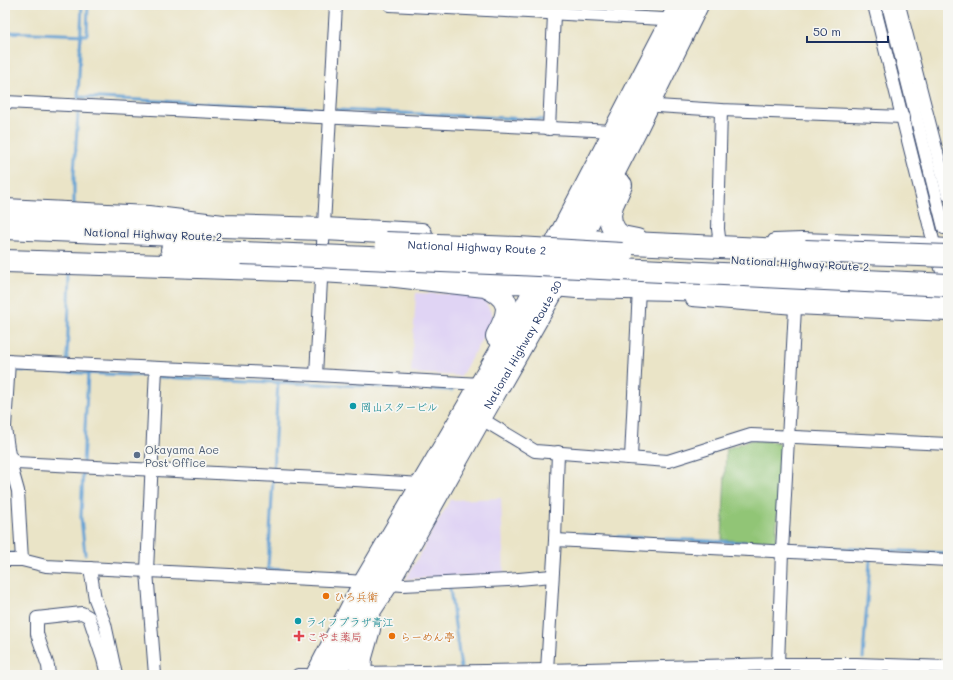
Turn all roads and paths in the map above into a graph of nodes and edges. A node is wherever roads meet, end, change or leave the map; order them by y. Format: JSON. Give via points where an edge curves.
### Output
{"nodes":[{"id":1,"x":336,"y":5,"type":"edge"},
{"id":2,"x":390,"y":5,"type":"edge"},
{"id":3,"x":680,"y":5,"type":"edge"},
{"id":4,"x":697,"y":5,"type":"edge"},
{"id":5,"x":712,"y":5,"type":"edge"},
{"id":6,"x":874,"y":5,"type":"edge"},
{"id":7,"x":888,"y":5,"type":"edge"},
{"id":8,"x":899,"y":5,"type":"edge"},
{"id":9,"x":551,"y":11,"type":"edge"},
{"id":10,"x":667,"y":12,"type":"edge"},
{"id":11,"x":5,"y":102,"type":"edge"},
{"id":12,"x":657,"y":106,"type":"junction"},
{"id":13,"x":721,"y":110,"type":"junction"},
{"id":14,"x":329,"y":118,"type":"junction"},
{"id":15,"x":903,"y":118,"type":"junction"},
{"id":16,"x":549,"y":122,"type":"junction"},
{"id":17,"x":636,"y":129,"type":"junction"},
{"id":18,"x":614,"y":132,"type":"junction"},
{"id":19,"x":948,"y":195,"type":"edge"},
{"id":20,"x":5,"y":210,"type":"edge"},
{"id":21,"x":930,"y":227,"type":"junction"},
{"id":22,"x":5,"y":228,"type":"edge"},
{"id":23,"x":944,"y":228,"type":"dead end"},
{"id":24,"x":324,"y":229,"type":"junction"},
{"id":25,"x":719,"y":237,"type":"junction"},
{"id":26,"x":568,"y":240,"type":"junction"},
{"id":27,"x":5,"y":242,"type":"edge"},
{"id":28,"x":916,"y":243,"type":"junction"},
{"id":29,"x":664,"y":244,"type":"junction"},
{"id":30,"x":241,"y":245,"type":"junction"},
{"id":31,"x":948,"y":245,"type":"edge"},
{"id":32,"x":130,"y":248,"type":"junction"},
{"id":33,"x":941,"y":250,"type":"edge"},
{"id":34,"x":5,"y":252,"type":"edge"},
{"id":35,"x":5,"y":261,"type":"edge"},
{"id":36,"x":321,"y":270,"type":"junction"},
{"id":37,"x":948,"y":270,"type":"edge"},
{"id":38,"x":464,"y":283,"type":"junction"},
{"id":39,"x":547,"y":284,"type":"junction"},
{"id":40,"x":948,"y":285,"type":"edge"},
{"id":41,"x":639,"y":288,"type":"junction"},
{"id":42,"x":948,"y":294,"type":"edge"},
{"id":43,"x":948,"y":299,"type":"edge"},
{"id":44,"x":799,"y":301,"type":"junction"},
{"id":45,"x":948,"y":315,"type":"edge"},
{"id":46,"x":8,"y":365,"type":"edge"},
{"id":47,"x":156,"y":374,"type":"junction"},
{"id":48,"x":316,"y":375,"type":"junction"},
{"id":49,"x":481,"y":384,"type":"junction"},
{"id":50,"x":480,"y":418,"type":"junction"},
{"id":51,"x":5,"y":428,"type":"edge"},
{"id":52,"x":789,"y":436,"type":"junction"},
{"id":53,"x":948,"y":444,"type":"edge"},
{"id":54,"x":558,"y":452,"type":"junction"},
{"id":55,"x":631,"y":458,"type":"junction"},
{"id":56,"x":14,"y":460,"type":"junction"},
{"id":57,"x":152,"y":469,"type":"junction"},
{"id":58,"x":422,"y":484,"type":"junction"},
{"id":59,"x":559,"y":540,"type":"junction"},
{"id":60,"x":782,"y":551,"type":"junction"},
{"id":61,"x":5,"y":560,"type":"edge"},
{"id":62,"x":22,"y":560,"type":"junction"},
{"id":63,"x":948,"y":560,"type":"edge"},
{"id":64,"x":90,"y":568,"type":"junction"},
{"id":65,"x":147,"y":571,"type":"junction"},
{"id":66,"x":552,"y":576,"type":"junction"},
{"id":67,"x":378,"y":587,"type":"junction"},
{"id":68,"x":778,"y":664,"type":"junction"},
{"id":69,"x":948,"y":667,"type":"edge"},
{"id":70,"x":744,"y":670,"type":"edge"},
{"id":71,"x":856,"y":670,"type":"edge"},
{"id":72,"x":607,"y":672,"type":"edge"},
{"id":73,"x":546,"y":673,"type":"edge"},
{"id":74,"x":360,"y":674,"type":"edge"},
{"id":75,"x":49,"y":675,"type":"edge"},
{"id":76,"x":107,"y":675,"type":"edge"},
{"id":77,"x":116,"y":675,"type":"edge"},
{"id":78,"x":155,"y":675,"type":"edge"},
{"id":79,"x":298,"y":675,"type":"edge"},
{"id":80,"x":306,"y":675,"type":"edge"},
{"id":81,"x":317,"y":675,"type":"edge"},
{"id":82,"x":333,"y":675,"type":"edge"}],
"edges":[{"from":1,"to":14,"type":"street"},
{"from":2,"to":9,"type":"street"},
{"from":3,"to":18,"type":"highway","name":"National Highway Route 30"},
{"from":4,"to":17,"type":"highway","name":"National Highway Route 30"},
{"from":5,"to":12,"type":"highway"},
{"from":6,"to":15,"type":"street"},
{"from":7,"to":23,"type":"street"},
{"from":8,"to":19,"type":"street"},
{"from":9,"to":10,"type":"street"},
{"from":9,"to":16,"type":"street"},
{"from":10,"to":18,"type":"highway","via":[[634,78]]},
{"from":11,"to":14,"type":"street"},
{"from":12,"to":13,"type":"street"},
{"from":12,"to":17,"type":"highway"},
{"from":13,"to":15,"type":"street"},
{"from":13,"to":25,"type":"street"},
{"from":14,"to":16,"type":"street"},
{"from":14,"to":24,"type":"street"},
{"from":15,"to":21,"type":"street"},
{"from":16,"to":18,"type":"street"},
{"from":17,"to":26,"type":"highway","name":"National Highway Route 30"},
{"from":17,"to":29,"type":"highway","via":[[639,152],[619,188],[612,206],[611,223],[615,232],[622,237]]},
{"from":18,"to":26,"type":"highway","name":"National Highway Route 30"},
{"from":20,"to":24,"type":"highway","via":[[148,217],[223,226]]},
{"from":21,"to":28,"type":"street"},
{"from":21,"to":33,"type":"street"},
{"from":22,"to":30,"type":"highway","name":"National Highway Route 2"},
{"from":24,"to":26,"type":"highway"},
{"from":24,"to":36,"type":"street"},
{"from":25,"to":28,"type":"street"},
{"from":25,"to":29,"type":"street","via":[[675,235]]},
{"from":26,"to":29,"type":"highway"},
{"from":26,"to":39,"type":"highway","name":"National Highway Route 30"},
{"from":27,"to":32,"type":"highway","name":"National Highway Route 2"},
{"from":28,"to":33,"type":"street"},
{"from":29,"to":33,"type":"highway","bridge":true,"via":[[805,251]]},
{"from":30,"to":32,"type":"highway","name":"National Highway Route 2"},
{"from":30,"to":37,"type":"highway","name":"National Highway Route 2","bridge":true,"via":[[518,248]]},
{"from":30,"to":40,"type":"highway","name":"National Highway Route 2","bridge":true,"via":[[518,264]]},
{"from":31,"to":33,"type":"street"},
{"from":32,"to":34,"type":"highway","via":[[54,254]]},
{"from":33,"to":42,"type":"street"},
{"from":35,"to":36,"type":"highway"},
{"from":36,"to":38,"type":"highway"},
{"from":36,"to":48,"type":"street"},
{"from":38,"to":39,"type":"highway"},
{"from":38,"to":49,"type":"highway","via":[[495,290],[507,304],[506,321],[486,358]]},
{"from":39,"to":41,"type":"highway"},
{"from":39,"to":49,"type":"highway","name":"National Highway Route 30","via":[[523,313]]},
{"from":39,"to":50,"type":"highway","name":"National Highway Route 30"},
{"from":41,"to":44,"type":"highway"},
{"from":41,"to":55,"type":"street"},
{"from":43,"to":44,"type":"highway"},
{"from":44,"to":45,"type":"street"},
{"from":44,"to":52,"type":"street"},
{"from":46,"to":47,"type":"street","via":[[66,364]]},
{"from":46,"to":51,"type":"street"},
{"from":47,"to":48,"type":"street"},
{"from":47,"to":57,"type":"street"},
{"from":48,"to":49,"type":"street"},
{"from":49,"to":58,"type":"highway","name":"National Highway Route 30"},
{"from":50,"to":54,"type":"street","via":[[535,450]]},
{"from":50,"to":67,"type":"highway","name":"National Highway Route 30"},
{"from":51,"to":56,"type":"street","via":[[9,455]]},
{"from":52,"to":53,"type":"street"},
{"from":52,"to":55,"type":"street","via":[[751,435],[668,461]]},
{"from":52,"to":60,"type":"street"},
{"from":54,"to":55,"type":"street"},
{"from":54,"to":59,"type":"street"},
{"from":56,"to":57,"type":"street","via":[[16,463]]},
{"from":56,"to":62,"type":"street","via":[[11,466],[18,491]]},
{"from":57,"to":58,"type":"street"},
{"from":57,"to":65,"type":"street"},
{"from":58,"to":67,"type":"highway","name":"National Highway Route 30"},
{"from":59,"to":60,"type":"street"},
{"from":59,"to":66,"type":"street"},
{"from":60,"to":63,"type":"street"},
{"from":60,"to":68,"type":"street"},
{"from":61,"to":62,"type":"street"},
{"from":62,"to":64,"type":"street","via":[[46,566]]},
{"from":64,"to":65,"type":"street"},
{"from":64,"to":77,"type":"street","via":[[95,599],[105,624]]},
{"from":65,"to":67,"type":"street"},
{"from":65,"to":78,"type":"street"},
{"from":66,"to":67,"type":"street"},
{"from":66,"to":73,"type":"street"},
{"from":67,"to":74,"type":"highway","via":[[361,658]]},
{"from":67,"to":81,"type":"highway","name":"National Highway Route 30"},
{"from":67,"to":82,"type":"highway","name":"National Highway Route 30","via":[[366,616]]},
{"from":68,"to":70,"type":"street"},
{"from":68,"to":71,"type":"street"},
{"from":69,"to":71,"type":"street"},
{"from":70,"to":72,"type":"street"},
{"from":72,"to":73,"type":"street"},
{"from":73,"to":74,"type":"street"},
{"from":75,"to":76,"type":"street","via":[[37,634],[37,618],[82,613],[89,617]]},
{"from":79,"to":80,"type":"street"}]}
